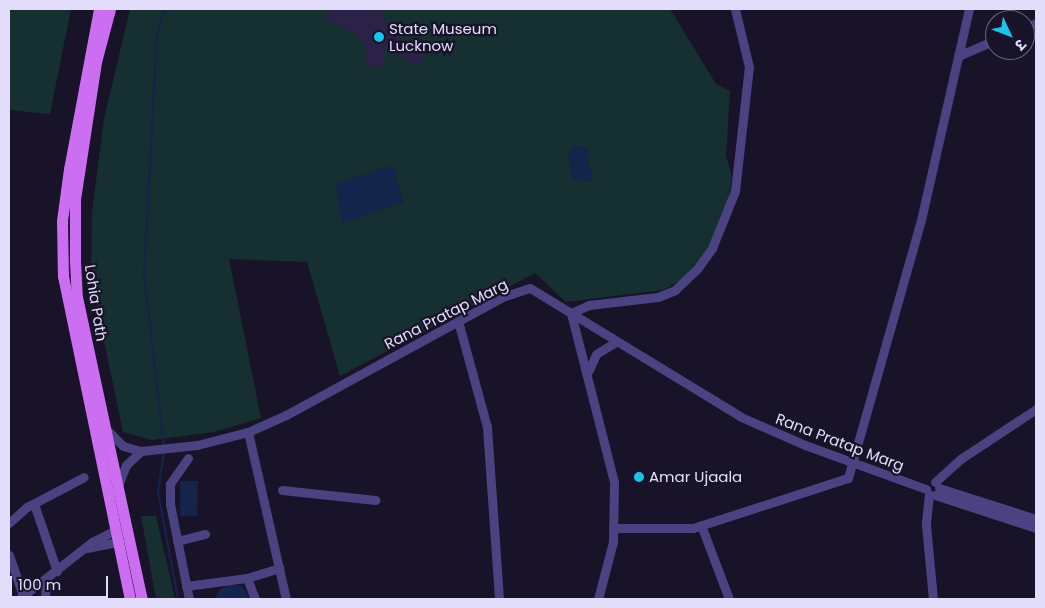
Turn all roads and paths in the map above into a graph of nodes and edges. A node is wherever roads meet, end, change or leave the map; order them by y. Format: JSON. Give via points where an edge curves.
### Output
{"nodes":[{"id":1,"x":99,"y":9,"type":"edge"},
{"id":2,"x":110,"y":9,"type":"edge"},
{"id":3,"x":735,"y":9,"type":"edge"},
{"id":4,"x":969,"y":9,"type":"edge"},
{"id":5,"x":985,"y":44,"type":"edge"},
{"id":6,"x":958,"y":56,"type":"junction"},
{"id":7,"x":571,"y":313,"type":"junction"},
{"id":8,"x":458,"y":321,"type":"junction"},
{"id":9,"x":616,"y":342,"type":"junction"},
{"id":10,"x":589,"y":370,"type":"junction"},
{"id":11,"x":1036,"y":409,"type":"edge"},
{"id":12,"x":105,"y":428,"type":"junction"},
{"id":13,"x":248,"y":432,"type":"junction"},
{"id":14,"x":143,"y":451,"type":"junction"},
{"id":15,"x":188,"y":458,"type":"dead end"},
{"id":16,"x":854,"y":464,"type":"junction"},
{"id":17,"x":84,"y":477,"type":"dead end"},
{"id":18,"x":118,"y":486,"type":"junction"},
{"id":19,"x":933,"y":489,"type":"junction"},
{"id":20,"x":282,"y":490,"type":"dead end"},
{"id":21,"x":375,"y":500,"type":"dead end"},
{"id":22,"x":34,"y":504,"type":"junction"},
{"id":23,"x":1036,"y":519,"type":"edge"},
{"id":24,"x":9,"y":523,"type":"edge"},
{"id":25,"x":701,"y":525,"type":"junction"},
{"id":26,"x":613,"y":528,"type":"junction"},
{"id":27,"x":1036,"y":528,"type":"edge"},
{"id":28,"x":116,"y":530,"type":"junction"},
{"id":29,"x":205,"y":534,"type":"dead end"},
{"id":30,"x":177,"y":541,"type":"junction"},
{"id":31,"x":119,"y":542,"type":"junction"},
{"id":32,"x":87,"y":548,"type":"junction"},
{"id":33,"x":9,"y":555,"type":"edge"},
{"id":34,"x":279,"y":568,"type":"junction"},
{"id":35,"x":57,"y":571,"type":"junction"},
{"id":36,"x":12,"y":573,"type":"edge"},
{"id":37,"x":247,"y":578,"type":"junction"},
{"id":38,"x":46,"y":579,"type":"junction"},
{"id":39,"x":186,"y":586,"type":"junction"},
{"id":40,"x":21,"y":598,"type":"edge"},
{"id":41,"x":45,"y":599,"type":"edge"},
{"id":42,"x":130,"y":599,"type":"edge"},
{"id":43,"x":142,"y":599,"type":"edge"},
{"id":44,"x":189,"y":599,"type":"edge"},
{"id":45,"x":255,"y":599,"type":"edge"},
{"id":46,"x":286,"y":599,"type":"edge"},
{"id":47,"x":499,"y":599,"type":"edge"},
{"id":48,"x":598,"y":599,"type":"edge"},
{"id":49,"x":730,"y":599,"type":"edge"},
{"id":50,"x":933,"y":599,"type":"edge"}],
"edges":[{"from":1,"to":28,"type":"main road","name":"Lohia Path","via":[[69,169],[62,221],[63,276]]},
{"from":2,"to":12,"type":"main road","name":"Lohia Path","via":[[96,62],[74,198],[77,297]]},
{"from":3,"to":7,"type":"street","via":[[749,67],[735,191],[712,248],[697,269],[674,290],[658,297],[589,305]]},
{"from":4,"to":6,"type":"street"},
{"from":5,"to":6,"type":"street"},
{"from":6,"to":16,"type":"street","via":[[921,220]]},
{"from":7,"to":8,"type":"street","name":"Rana Pratap Marg","via":[[530,288],[502,297]]},
{"from":7,"to":9,"type":"street","name":"Rana Pratap Marg"},
{"from":7,"to":10,"type":"street"},
{"from":8,"to":13,"type":"street","name":"Rana Pratap Marg","via":[[286,416]]},
{"from":8,"to":47,"type":"street","via":[[487,427]]},
{"from":9,"to":10,"type":"street","via":[[596,354]]},
{"from":9,"to":16,"type":"street","name":"Rana Pratap Marg","via":[[741,417]]},
{"from":10,"to":26,"type":"street","via":[[614,482]]},
{"from":11,"to":19,"type":"street","via":[[962,458]]},
{"from":12,"to":14,"type":"street","via":[[123,446]]},
{"from":12,"to":18,"type":"main road","name":"Lohia Path"},
{"from":13,"to":14,"type":"street","name":"Rana Pratap Marg","via":[[196,445]]},
{"from":13,"to":34,"type":"street"},
{"from":14,"to":18,"type":"street","via":[[126,465]]},
{"from":15,"to":30,"type":"street","via":[[170,484]]},
{"from":16,"to":19,"type":"street","name":"Rana Pratap Marg"},
{"from":16,"to":25,"type":"street","via":[[848,478]]},
{"from":17,"to":22,"type":"street"},
{"from":18,"to":43,"type":"main road","name":"Lohia Path"},
{"from":19,"to":23,"type":"street","name":"Rana Pratap Marg"},
{"from":19,"to":27,"type":"street","name":"Rana Pratap Marg"},
{"from":19,"to":50,"type":"street","via":[[926,525]]},
{"from":20,"to":21,"type":"street"},
{"from":22,"to":24,"type":"street"},
{"from":22,"to":35,"type":"street"},
{"from":25,"to":26,"type":"street"},
{"from":25,"to":49,"type":"street"},
{"from":26,"to":48,"type":"street"},
{"from":28,"to":31,"type":"main road","name":"Lohia Path"},
{"from":28,"to":32,"type":"street"},
{"from":29,"to":30,"type":"street"},
{"from":30,"to":39,"type":"street"},
{"from":31,"to":32,"type":"street"},
{"from":31,"to":42,"type":"main road","name":"Lohia Path"},
{"from":32,"to":35,"type":"street"},
{"from":33,"to":36,"type":"street"},
{"from":34,"to":37,"type":"street"},
{"from":34,"to":46,"type":"street"},
{"from":35,"to":38,"type":"street"},
{"from":36,"to":40,"type":"street"},
{"from":37,"to":39,"type":"street"},
{"from":37,"to":45,"type":"street"},
{"from":38,"to":40,"type":"street"},
{"from":38,"to":41,"type":"street"},
{"from":39,"to":44,"type":"street"}]}
